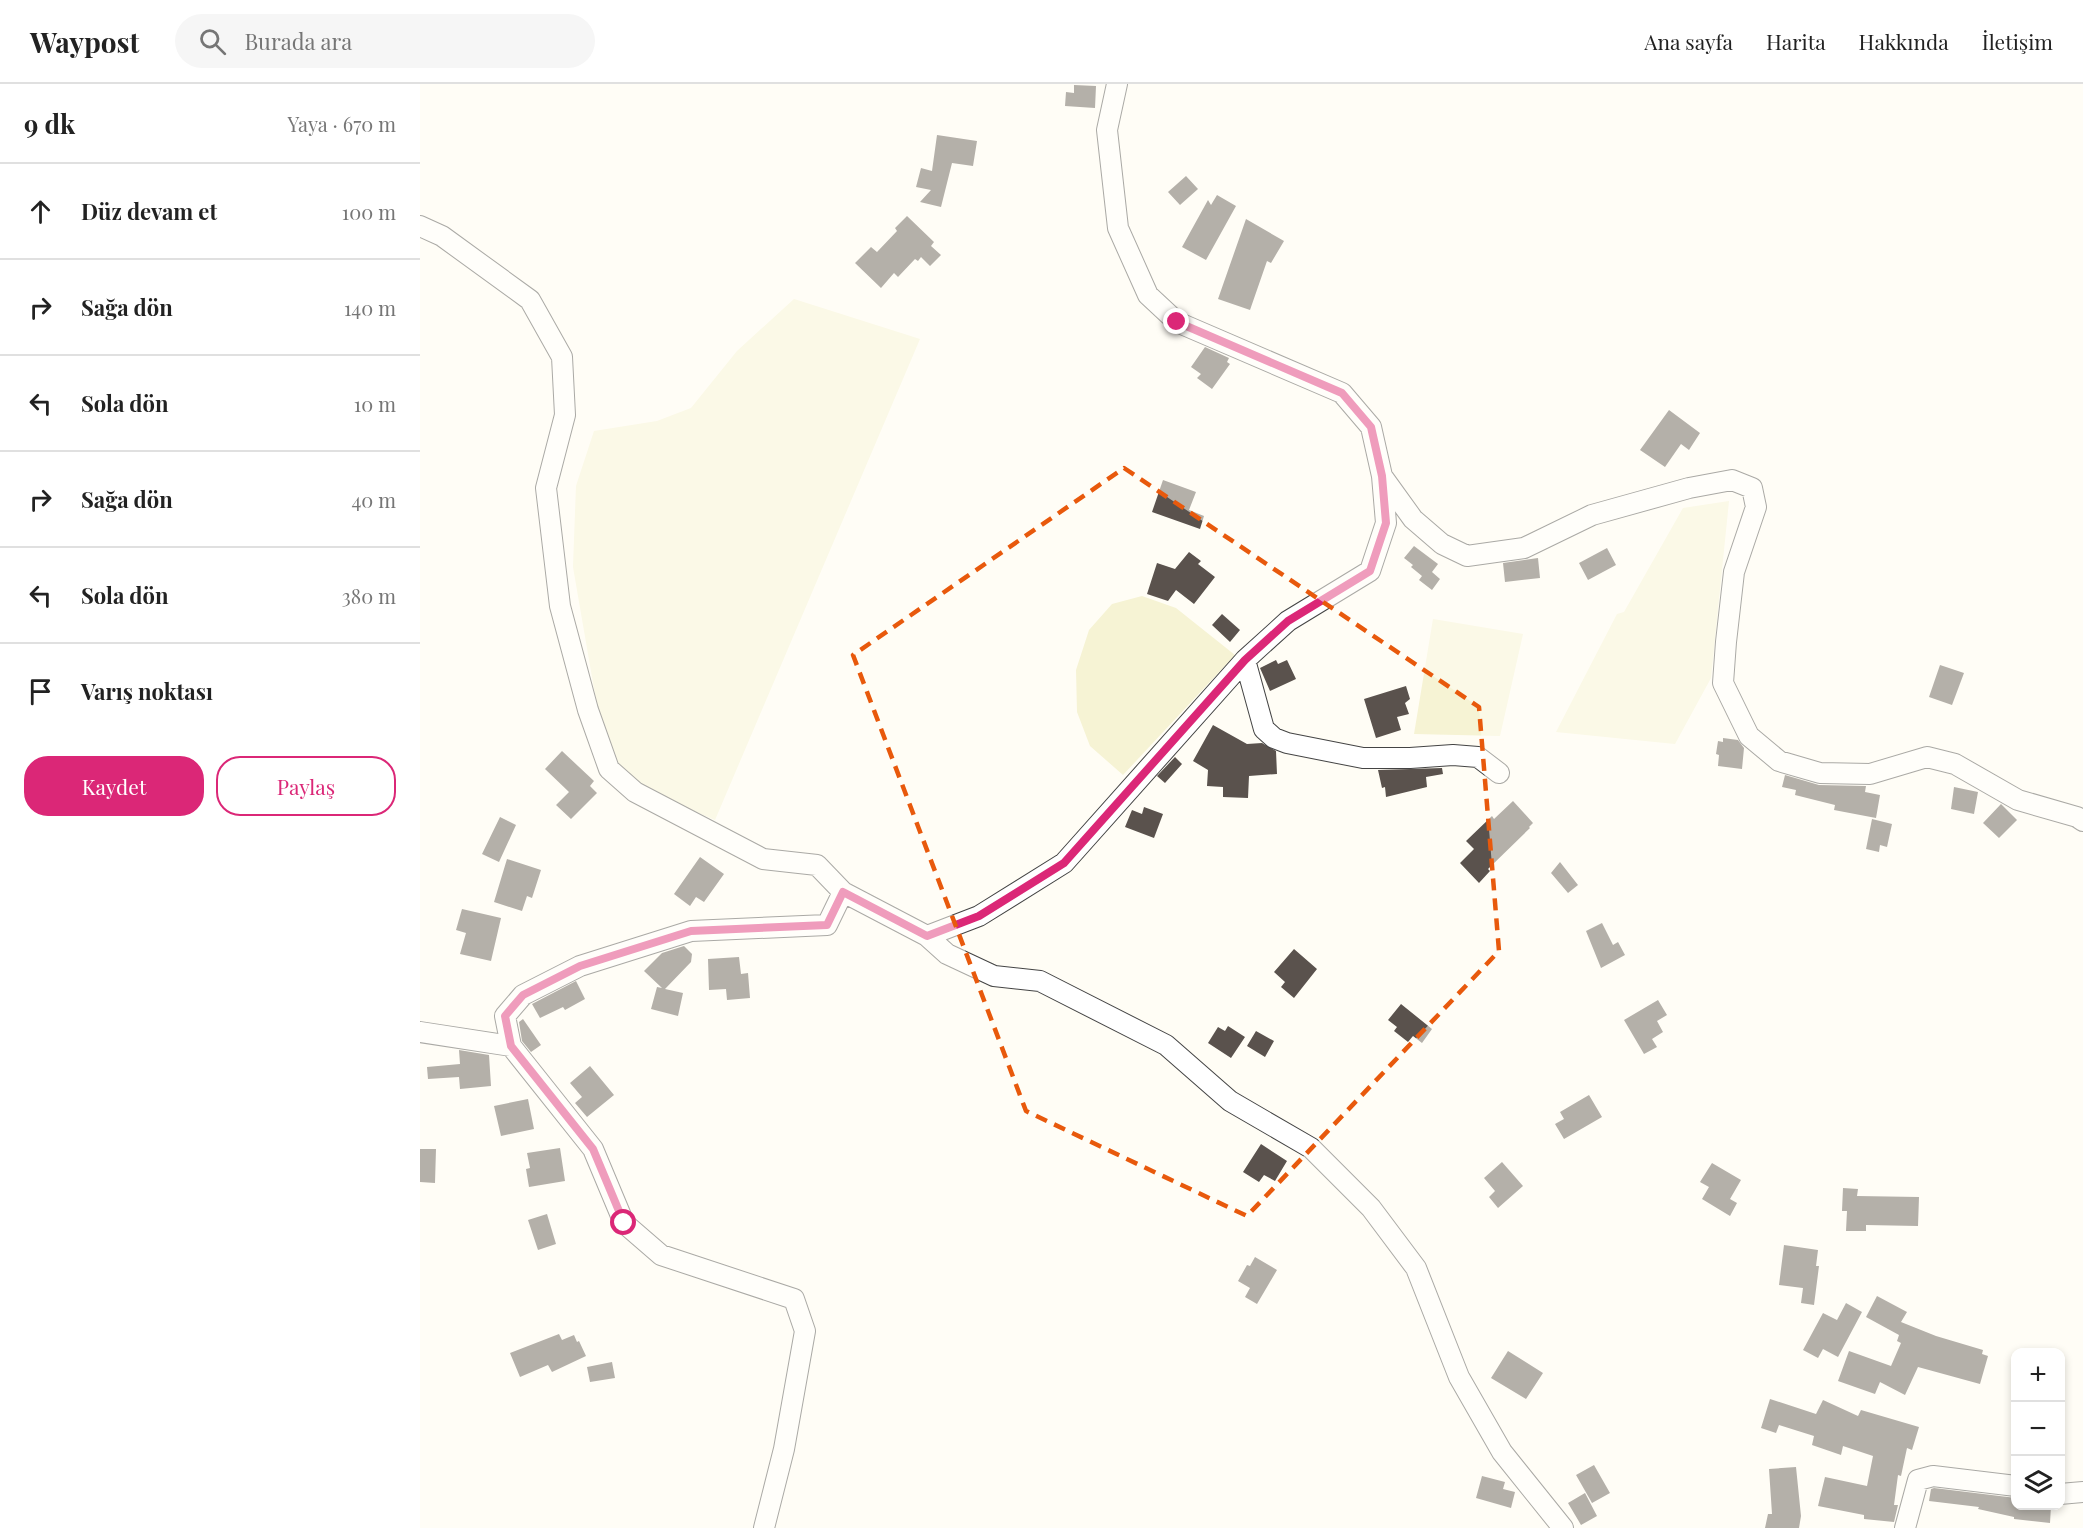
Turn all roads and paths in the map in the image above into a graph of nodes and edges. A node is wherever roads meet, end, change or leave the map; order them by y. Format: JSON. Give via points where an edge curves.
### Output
{"nodes":[{"id":1,"x":1117,"y":84,"type":"edge"},
{"id":2,"x":420,"y":226,"type":"edge"},
{"id":3,"x":1382,"y":476,"type":"junction"},
{"id":4,"x":1245,"y":660,"type":"junction"},
{"id":5,"x":1499,"y":773,"type":"dead end"},
{"id":6,"x":2083,"y":821,"type":"edge"},
{"id":7,"x":843,"y":892,"type":"junction"},
{"id":8,"x":927,"y":936,"type":"junction"},
{"id":9,"x":420,"y":1032,"type":"edge"},
{"id":10,"x":511,"y":1046,"type":"junction"},
{"id":11,"x":2011,"y":1485,"type":"edge"},
{"id":12,"x":2083,"y":1492,"type":"edge"},
{"id":13,"x":2065,"y":1494,"type":"edge"},
{"id":14,"x":764,"y":1528,"type":"edge"},
{"id":15,"x":1563,"y":1528,"type":"edge"},
{"id":16,"x":1905,"y":1528,"type":"edge"}],
"edges":[{"from":1,"to":3,"type":"street","via":[[1107,130],[1118,228],[1148,295],[1177,322],[1342,393],[1371,427]]},
{"from":2,"to":7,"type":"street","via":[[442,236],[530,300],[562,357],[565,415],[546,488],[547,500],[560,606],[588,710],[609,769],[636,792],[763,859],[817,865]]},
{"from":3,"to":4,"type":"street","via":[[1386,523],[1370,571],[1288,621]]},
{"from":3,"to":6,"type":"street","via":[[1413,519],[1442,543],[1467,556],[1524,548],[1593,515],[1689,488],[1732,480],[1752,488],[1756,507],[1734,572],[1723,683],[1749,736],[1779,761],[1820,773],[1870,774],[1927,757],[1955,764],[2018,800]]},
{"from":4,"to":5,"type":"street","via":[[1264,729],[1274,738],[1363,758],[1478,757]]},
{"from":4,"to":8,"type":"street","via":[[1064,863],[979,916]]},
{"from":7,"to":8,"type":"street"},
{"from":7,"to":10,"type":"street","via":[[827,925],[691,931],[580,966],[523,995],[505,1016]]},
{"from":8,"to":15,"type":"street","via":[[947,954],[994,976],[1040,981],[1166,1045],[1230,1101],[1311,1148],[1371,1208],[1416,1268],[1459,1377],[1502,1452]]},
{"from":9,"to":10,"type":"street"},
{"from":10,"to":14,"type":"street","via":[[593,1149],[624,1223],[661,1255],[794,1299],[805,1331],[784,1449]]},
{"from":11,"to":16,"type":"street","via":[[1934,1476],[1918,1480]]},
{"from":12,"to":13,"type":"street"}]}
